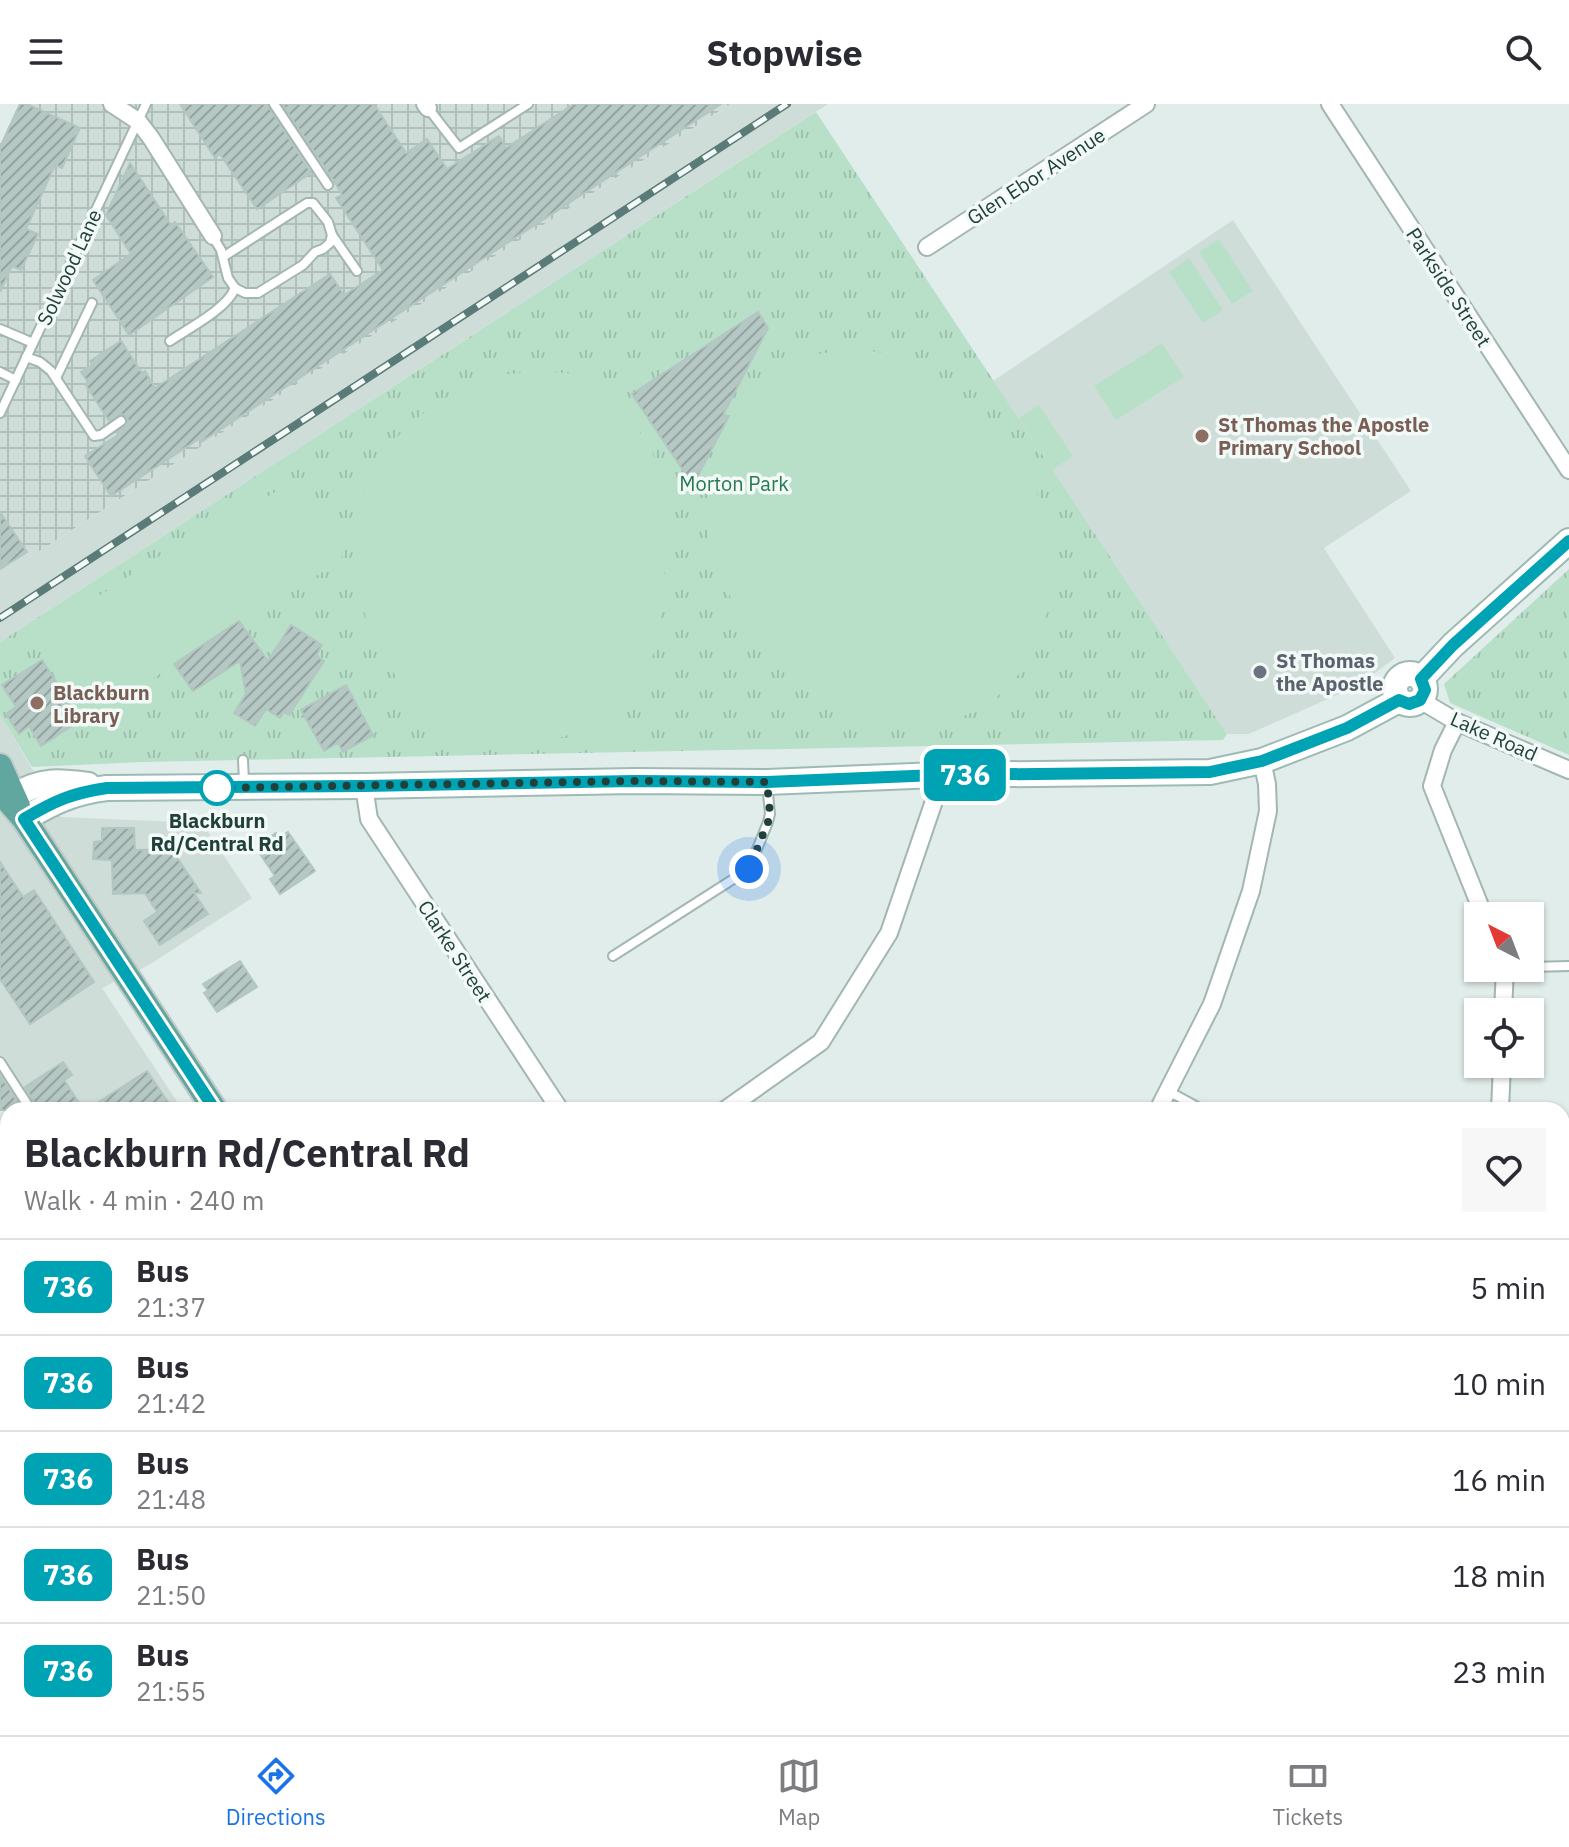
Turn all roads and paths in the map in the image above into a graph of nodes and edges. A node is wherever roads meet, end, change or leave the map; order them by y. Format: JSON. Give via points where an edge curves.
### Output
{"nodes":[{"id":1,"x":112,"y":104,"type":"edge"},
{"id":2,"x":146,"y":104,"type":"edge"},
{"id":3,"x":274,"y":104,"type":"edge"},
{"id":4,"x":528,"y":104,"type":"edge"},
{"id":5,"x":1146,"y":104,"type":"edge"},
{"id":6,"x":1330,"y":104,"type":"edge"},
{"id":7,"x":427,"y":106,"type":"edge"},
{"id":8,"x":138,"y":121,"type":"junction"},
{"id":9,"x":328,"y":185,"type":"dead end"},
{"id":10,"x":332,"y":235,"type":"junction"},
{"id":11,"x":213,"y":236,"type":"joint"},
{"id":12,"x":927,"y":247,"type":"dead end"},
{"id":13,"x":223,"y":257,"type":"junction"},
{"id":14,"x":357,"y":271,"type":"dead end"},
{"id":15,"x":235,"y":288,"type":"junction"},
{"id":16,"x":92,"y":303,"type":"dead end"},
{"id":17,"x":0,"y":329,"type":"edge"},
{"id":18,"x":170,"y":341,"type":"dead end"},
{"id":19,"x":33,"y":343,"type":"junction"},
{"id":20,"x":26,"y":357,"type":"junction"},
{"id":21,"x":0,"y":372,"type":"edge"},
{"id":22,"x":56,"y":378,"type":"junction"},
{"id":23,"x":16,"y":380,"type":"junction"},
{"id":24,"x":0,"y":413,"type":"edge"},
{"id":25,"x":121,"y":421,"type":"dead end"},
{"id":26,"x":1569,"y":470,"type":"edge"},
{"id":27,"x":1569,"y":541,"type":"edge"},
{"id":28,"x":1413,"y":693,"type":"junction"},
{"id":29,"x":1457,"y":722,"type":"junction"},
{"id":30,"x":243,"y":760,"type":"dead end"},
{"id":31,"x":1262,"y":761,"type":"junction"},
{"id":32,"x":0,"y":766,"type":"edge"},
{"id":33,"x":1569,"y":770,"type":"edge"},
{"id":34,"x":937,"y":775,"type":"junction"},
{"id":35,"x":767,"y":782,"type":"junction"},
{"id":36,"x":364,"y":786,"type":"junction"},
{"id":37,"x":244,"y":787,"type":"junction"},
{"id":38,"x":13,"y":803,"type":"edge"},
{"id":39,"x":1478,"y":902,"type":"edge"},
{"id":40,"x":613,"y":956,"type":"dead end"},
{"id":41,"x":1569,"y":966,"type":"edge"},
{"id":42,"x":1544,"y":967,"type":"edge"},
{"id":43,"x":0,"y":1062,"type":"edge"},
{"id":44,"x":1501,"y":1078,"type":"edge"},
{"id":45,"x":1168,"y":1091,"type":"junction"},
{"id":46,"x":26,"y":1102,"type":"edge"},
{"id":47,"x":210,"y":1102,"type":"edge"},
{"id":48,"x":555,"y":1102,"type":"edge"},
{"id":49,"x":736,"y":1102,"type":"edge"},
{"id":50,"x":1162,"y":1102,"type":"edge"},
{"id":51,"x":1188,"y":1102,"type":"edge"},
{"id":52,"x":1500,"y":1102,"type":"edge"}],
"edges":[{"from":1,"to":8,"type":"street"},
{"from":2,"to":8,"type":"lane","name":"Solwood Lane"},
{"from":3,"to":9,"type":"lane"},
{"from":4,"to":7,"type":"lane","via":[[459,148]]},
{"from":5,"to":12,"type":"street","name":"Glen Ebor Avenue"},
{"from":6,"to":26,"type":"street","name":"Parkside Street"},
{"from":8,"to":11,"type":"street"},
{"from":8,"to":19,"type":"lane","name":"Solwood Lane"},
{"from":10,"to":13,"type":"lane","via":[[320,210],[307,203]]},
{"from":10,"to":14,"type":"lane"},
{"from":10,"to":15,"type":"lane","via":[[330,243],[303,265],[258,293]]},
{"from":11,"to":13,"type":"lane"},
{"from":13,"to":15,"type":"lane"},
{"from":15,"to":18,"type":"lane","via":[[222,306]]},
{"from":16,"to":22,"type":"lane"},
{"from":17,"to":19,"type":"lane"},
{"from":19,"to":20,"type":"lane","name":"Solwood Lane"},
{"from":20,"to":22,"type":"lane"},
{"from":20,"to":23,"type":"lane","name":"Solwood Lane"},
{"from":21,"to":23,"type":"lane"},
{"from":22,"to":25,"type":"lane","via":[[94,436]]},
{"from":23,"to":24,"type":"lane","name":"Solwood Lane"},
{"from":27,"to":28,"type":"street","via":[[1453,645]]},
{"from":28,"to":29,"type":"street","name":"Lake Road"},
{"from":28,"to":31,"type":"street","via":[[1347,728]]},
{"from":29,"to":33,"type":"street","name":"Lake Road"},
{"from":29,"to":39,"type":"street","via":[[1432,786]]},
{"from":30,"to":37,"type":"lane"},
{"from":31,"to":34,"type":"street","via":[[1210,772]]},
{"from":31,"to":45,"type":"street","via":[[1268,811],[1251,891],[1212,1004]]},
{"from":32,"to":38,"type":"main road"},
{"from":34,"to":35,"type":"street"},
{"from":34,"to":49,"type":"street","via":[[934,801],[889,933],[821,1042]]},
{"from":35,"to":36,"type":"street"},
{"from":35,"to":40,"type":"lane","via":[[770,814],[749,869]]},
{"from":36,"to":37,"type":"street"},
{"from":36,"to":48,"type":"street","name":"Clarke Street","via":[[369,819]]},
{"from":37,"to":38,"type":"street","via":[[107,788],[54,801]]},
{"from":38,"to":47,"type":"main road"},
{"from":41,"to":42,"type":"lane"},
{"from":43,"to":46,"type":"lane"},
{"from":44,"to":52,"type":"street"},
{"from":45,"to":50,"type":"street"},
{"from":45,"to":51,"type":"lane"}]}
